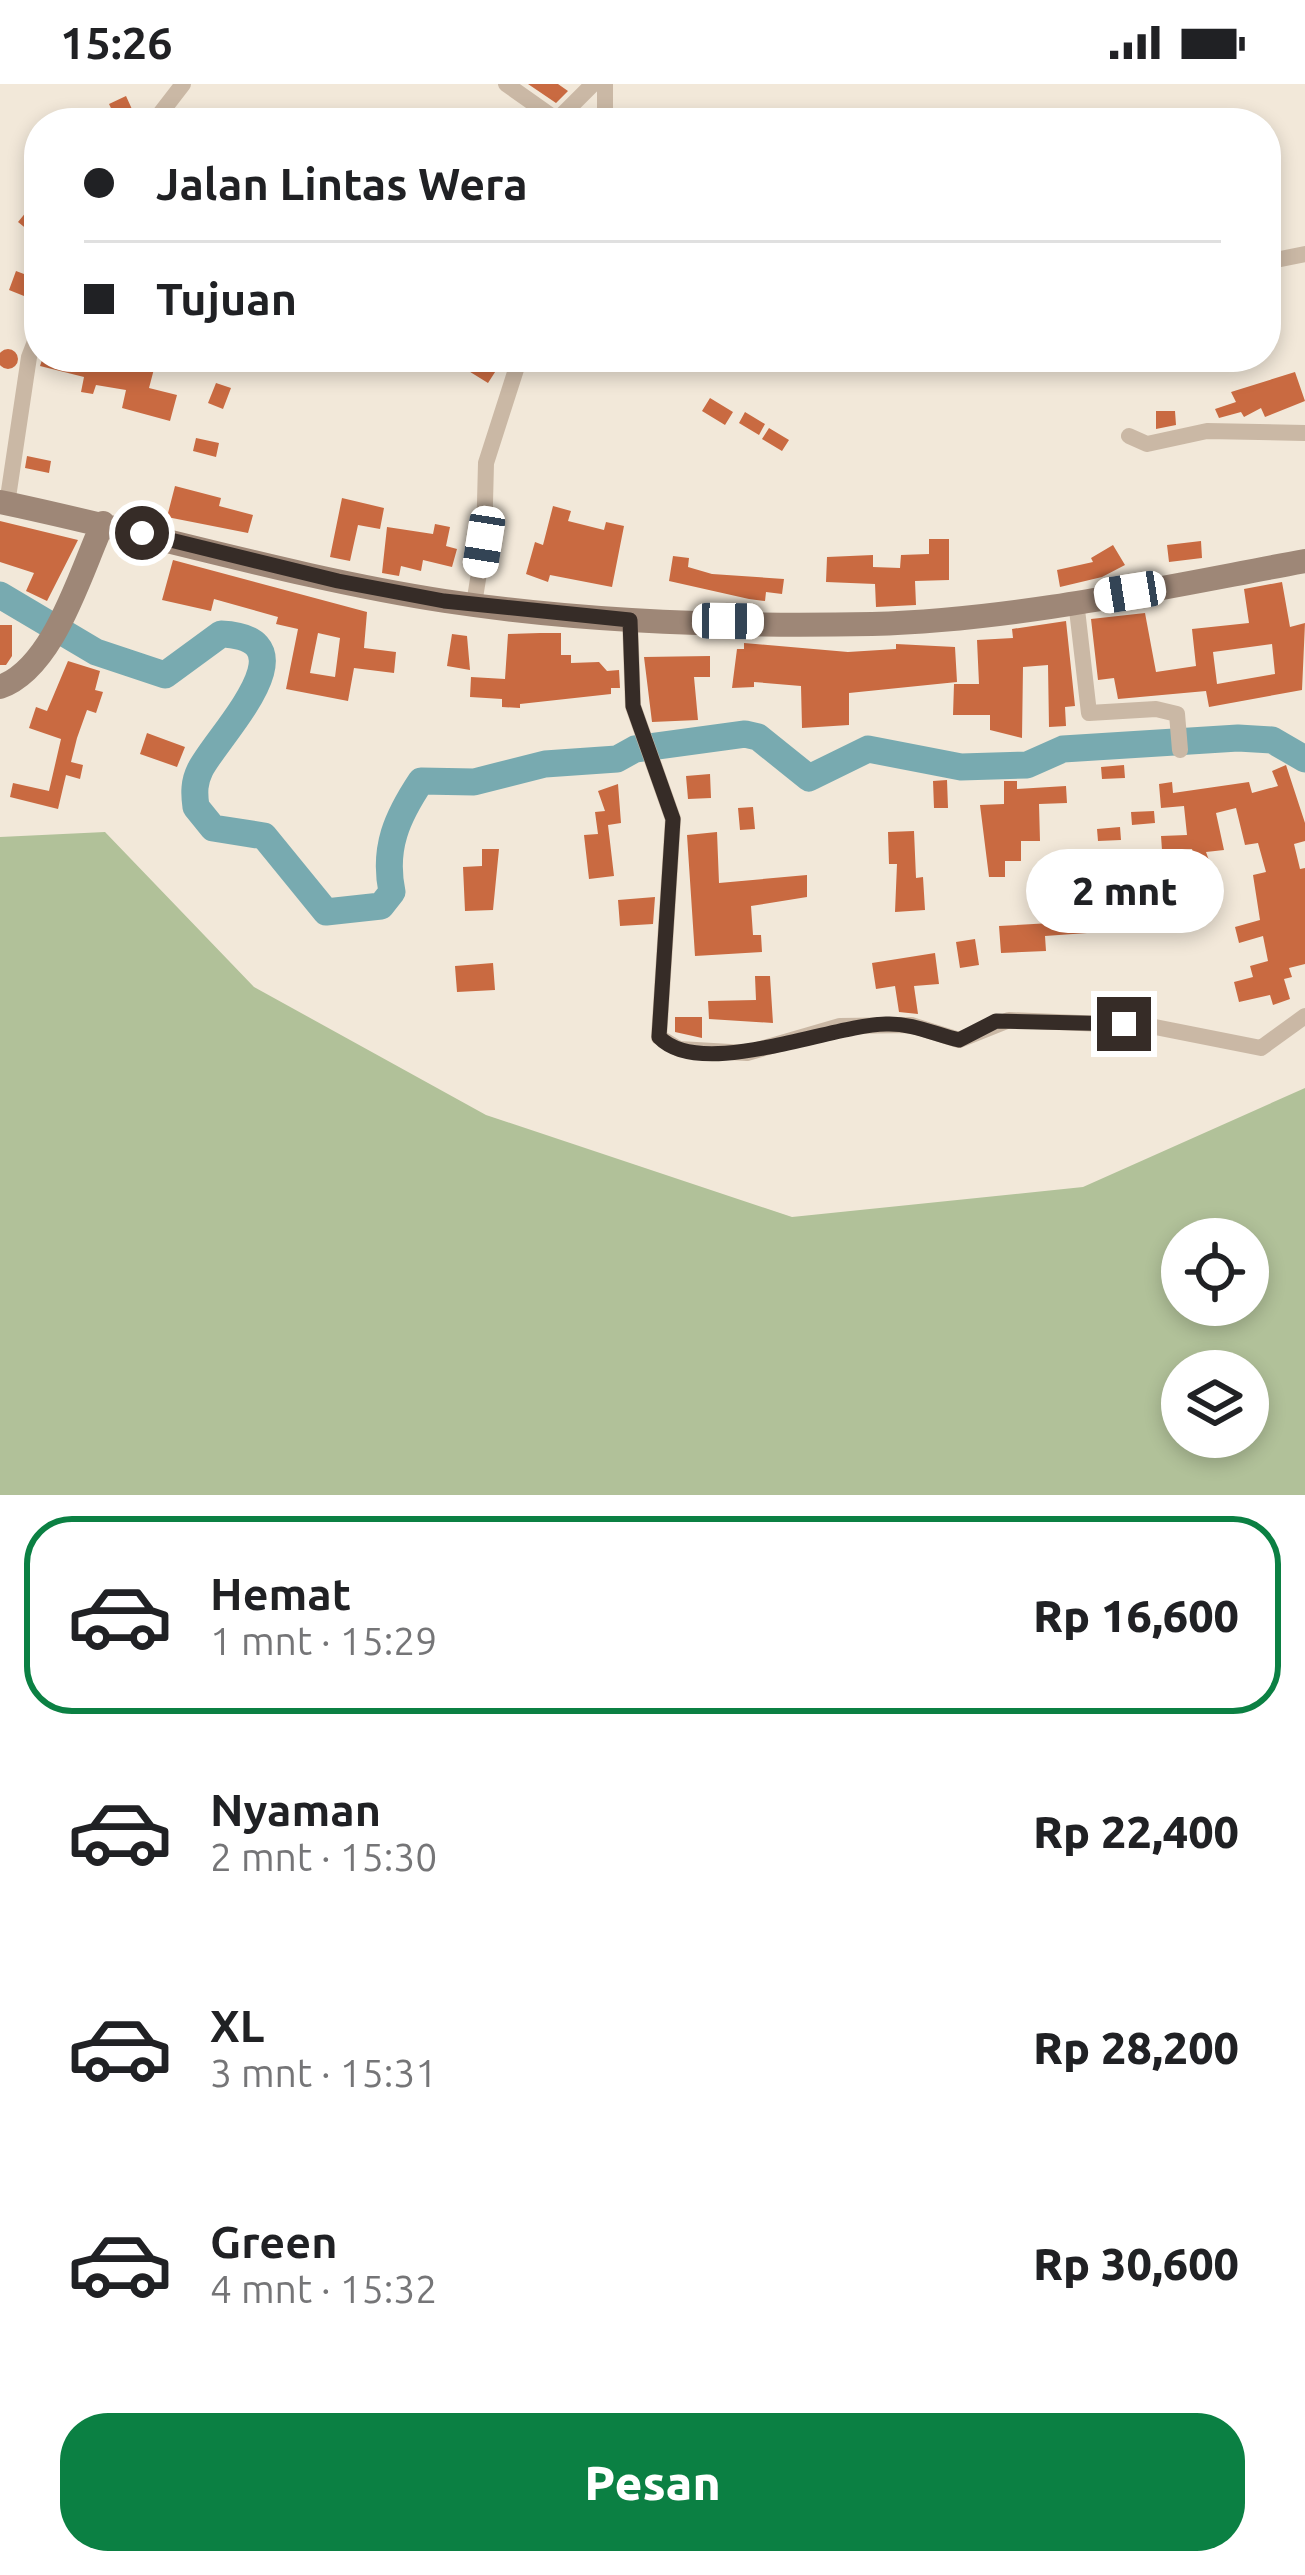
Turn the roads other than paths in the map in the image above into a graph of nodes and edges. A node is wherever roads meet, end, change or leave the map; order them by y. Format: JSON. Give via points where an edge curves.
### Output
{"nodes":[{"id":1,"x":183,"y":84,"type":"edge"},
{"id":2,"x":506,"y":84,"type":"edge"},
{"id":3,"x":593,"y":84,"type":"edge"},
{"id":4,"x":165,"y":108,"type":"edge"},
{"id":5,"x":538,"y":108,"type":"edge"},
{"id":6,"x":569,"y":108,"type":"edge"},
{"id":7,"x":26,"y":372,"type":"edge"},
{"id":8,"x":515,"y":372,"type":"edge"},
{"id":9,"x":1305,"y":433,"type":"edge"},
{"id":10,"x":1130,"y":436,"type":"dead end"},
{"id":11,"x":4,"y":503,"type":"edge"},
{"id":12,"x":103,"y":523,"type":"junction"},
{"id":13,"x":1305,"y":560,"type":"edge"},
{"id":14,"x":1076,"y":601,"type":"junction"},
{"id":15,"x":474,"y":604,"type":"junction"},
{"id":16,"x":630,"y":620,"type":"junction"},
{"id":17,"x":0,"y":687,"type":"edge"},
{"id":18,"x":1180,"y":750,"type":"dead end"},
{"id":19,"x":1305,"y":1016,"type":"edge"}],
"edges":[{"from":1,"to":4,"type":"street"},
{"from":2,"to":5,"type":"street"},
{"from":3,"to":6,"type":"street"},
{"from":7,"to":11,"type":"street"},
{"from":8,"to":15,"type":"street","via":[[486,463]]},
{"from":9,"to":10,"type":"street","via":[[1208,431],[1147,444]]},
{"from":11,"to":12,"type":"main road"},
{"from":12,"to":15,"type":"main road","via":[[338,581]]},
{"from":12,"to":17,"type":"main road","via":[[31,671]]},
{"from":13,"to":14,"type":"main road"},
{"from":14,"to":16,"type":"main road","via":[[873,624]]},
{"from":14,"to":18,"type":"street","via":[[1089,713],[1156,709],[1181,718]]},
{"from":15,"to":16,"type":"main road"},
{"from":16,"to":19,"type":"street","via":[[631,687],[673,819],[659,1037],[666,1044],[747,1052],[841,1027],[890,1024],[959,1040],[1009,1020],[1150,1026],[1261,1048]]}]}
